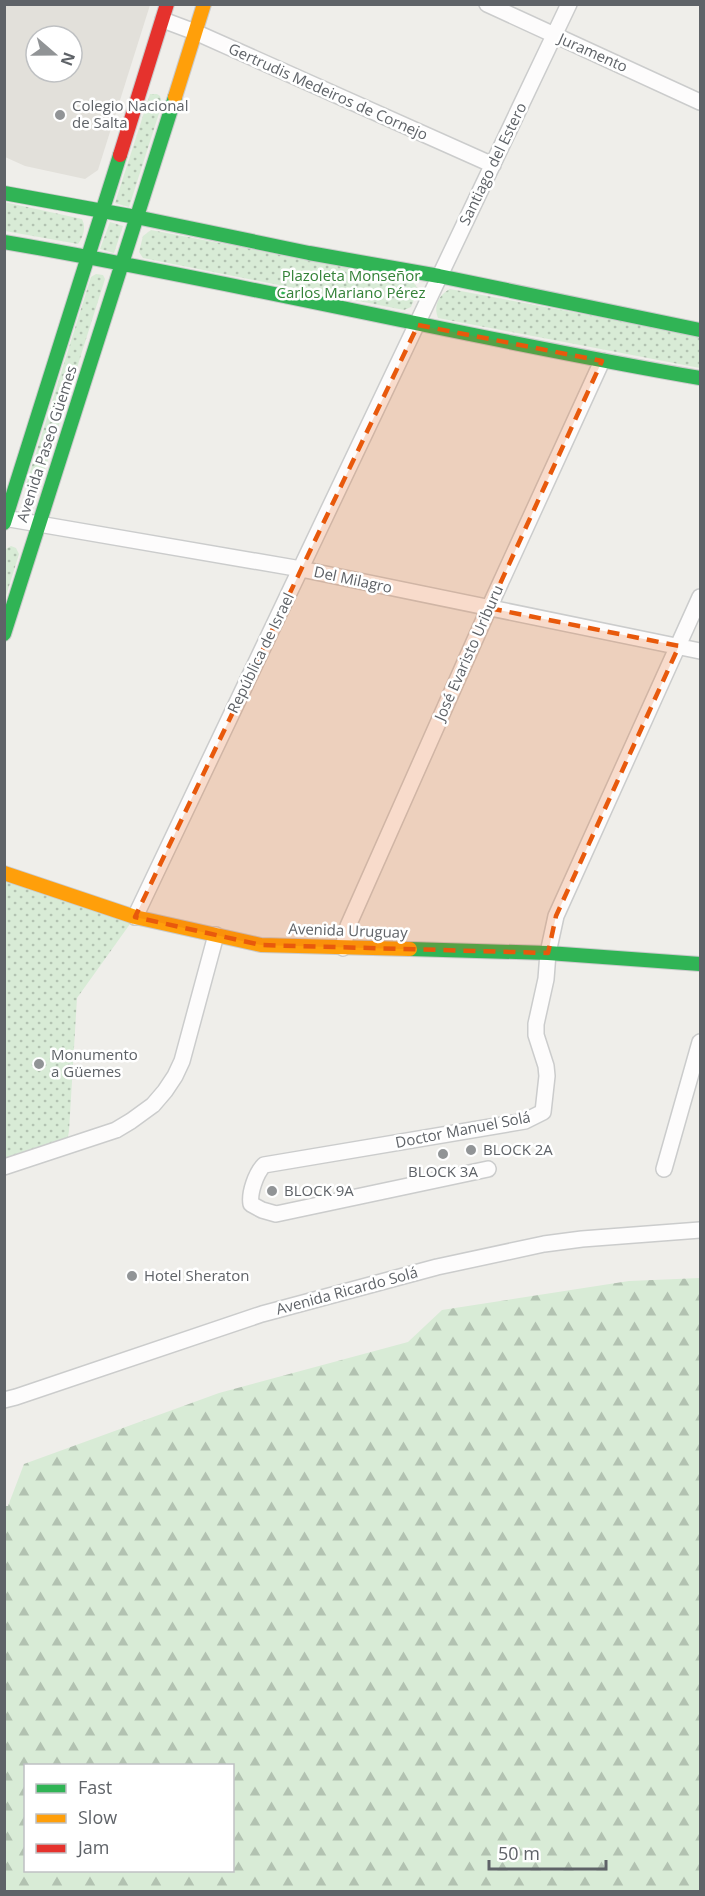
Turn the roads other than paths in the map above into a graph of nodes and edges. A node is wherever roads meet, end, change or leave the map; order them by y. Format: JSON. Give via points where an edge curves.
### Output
{"nodes":[{"id":1,"x":167,"y":4,"type":"edge"},
{"id":2,"x":204,"y":4,"type":"edge"},
{"id":3,"x":487,"y":4,"type":"edge"},
{"id":4,"x":569,"y":4,"type":"edge"},
{"id":5,"x":163,"y":20,"type":"junction"},
{"id":6,"x":195,"y":32,"type":"junction"},
{"id":7,"x":554,"y":36,"type":"junction"},
{"id":8,"x":700,"y":102,"type":"edge"},
{"id":9,"x":493,"y":165,"type":"junction"},
{"id":10,"x":8,"y":192,"type":"edge"},
{"id":11,"x":102,"y":210,"type":"junction"},
{"id":12,"x":136,"y":217,"type":"junction"},
{"id":13,"x":4,"y":242,"type":"edge"},
{"id":14,"x":88,"y":256,"type":"junction"},
{"id":15,"x":122,"y":263,"type":"junction"},
{"id":16,"x":439,"y":276,"type":"junction"},
{"id":17,"x":418,"y":325,"type":"junction"},
{"id":18,"x":700,"y":330,"type":"edge"},
{"id":19,"x":602,"y":361,"type":"junction"},
{"id":20,"x":700,"y":378,"type":"edge"},
{"id":21,"x":5,"y":520,"type":"edge"},
{"id":22,"x":39,"y":524,"type":"junction"},
{"id":23,"x":301,"y":569,"type":"junction"},
{"id":24,"x":700,"y":597,"type":"edge"},
{"id":25,"x":489,"y":608,"type":"junction"},
{"id":26,"x":4,"y":634,"type":"edge"},
{"id":27,"x":679,"y":646,"type":"junction"},
{"id":28,"x":700,"y":651,"type":"edge"},
{"id":29,"x":4,"y":873,"type":"edge"},
{"id":30,"x":135,"y":916,"type":"junction"},
{"id":31,"x":216,"y":935,"type":"junction"},
{"id":32,"x":342,"y":948,"type":"junction"},
{"id":33,"x":548,"y":952,"type":"junction"},
{"id":34,"x":700,"y":964,"type":"edge"},
{"id":35,"x":700,"y":1042,"type":"edge"},
{"id":36,"x":4,"y":1167,"type":"edge"},
{"id":37,"x":664,"y":1168,"type":"dead end"},
{"id":38,"x":488,"y":1169,"type":"dead end"},
{"id":39,"x":700,"y":1230,"type":"edge"},
{"id":40,"x":4,"y":1400,"type":"edge"}],
"edges":[{"from":1,"to":5,"type":"main road","name":"Avenida Paseo Güemes"},
{"from":2,"to":6,"type":"main road","name":"Avenida Paseo Güemes"},
{"from":3,"to":7,"type":"street","name":"Juramento"},
{"from":4,"to":7,"type":"street","name":"Santiago del Estero"},
{"from":5,"to":6,"type":"street","name":"Gertrudis Medeiros de Cornejo"},
{"from":5,"to":11,"type":"main road","name":"Avenida Paseo Güemes"},
{"from":6,"to":9,"type":"street","name":"Gertrudis Medeiros de Cornejo"},
{"from":6,"to":12,"type":"main road","name":"Avenida Paseo Güemes"},
{"from":7,"to":8,"type":"street","name":"Juramento"},
{"from":7,"to":9,"type":"street","name":"Santiago del Estero"},
{"from":9,"to":16,"type":"street","name":"Santiago del Estero"},
{"from":10,"to":11,"type":"main road"},
{"from":11,"to":12,"type":"main road"},
{"from":11,"to":14,"type":"main road","name":"Avenida Paseo Güemes"},
{"from":12,"to":15,"type":"main road","name":"Avenida Paseo Güemes"},
{"from":12,"to":16,"type":"main road"},
{"from":13,"to":14,"type":"main road"},
{"from":14,"to":15,"type":"main road"},
{"from":14,"to":21,"type":"main road","name":"Avenida Paseo Güemes"},
{"from":15,"to":17,"type":"main road"},
{"from":15,"to":22,"type":"main road","name":"Avenida Paseo Güemes"},
{"from":16,"to":17,"type":"street","name":"Santiago del Estero"},
{"from":16,"to":18,"type":"main road"},
{"from":17,"to":19,"type":"main road"},
{"from":17,"to":23,"type":"street","name":"República de Israel"},
{"from":19,"to":20,"type":"main road"},
{"from":19,"to":25,"type":"street","name":"José Evaristo Uriburu"},
{"from":21,"to":22,"type":"street","name":"Del Milagro"},
{"from":22,"to":23,"type":"street","name":"Del Milagro"},
{"from":22,"to":26,"type":"main road","name":"Avenida Paseo Güemes"},
{"from":23,"to":25,"type":"street","name":"Del Milagro"},
{"from":23,"to":30,"type":"street","name":"República de Israel"},
{"from":24,"to":27,"type":"street","name":"Doctor Manuel Solá"},
{"from":25,"to":27,"type":"street","name":"Del Milagro"},
{"from":25,"to":32,"type":"street","name":"José Evaristo Uriburu","via":[[348,926]]},
{"from":27,"to":28,"type":"street","name":"Del Milagro"},
{"from":27,"to":33,"type":"street","name":"Doctor Manuel Solá","via":[[556,916]]},
{"from":29,"to":30,"type":"main road","name":"Avenida Uruguay"},
{"from":30,"to":31,"type":"main road","name":"Avenida Uruguay"},
{"from":31,"to":32,"type":"main road","name":"Avenida Uruguay","via":[[261,945]]},
{"from":31,"to":36,"type":"street","via":[[182,1061],[153,1105],[116,1130]]},
{"from":32,"to":33,"type":"main road","name":"Avenida Uruguay"},
{"from":33,"to":34,"type":"main road","name":"Avenida Uruguay"},
{"from":33,"to":38,"type":"street","name":"Doctor Manuel Solá","via":[[536,1024],[547,1076],[543,1112],[525,1120],[264,1165],[250,1198],[255,1207],[276,1214]]},
{"from":35,"to":37,"type":"street"},
{"from":39,"to":40,"type":"street","name":"Avenida Ricardo Solá","via":[[544,1244],[437,1267],[262,1314]]}]}
